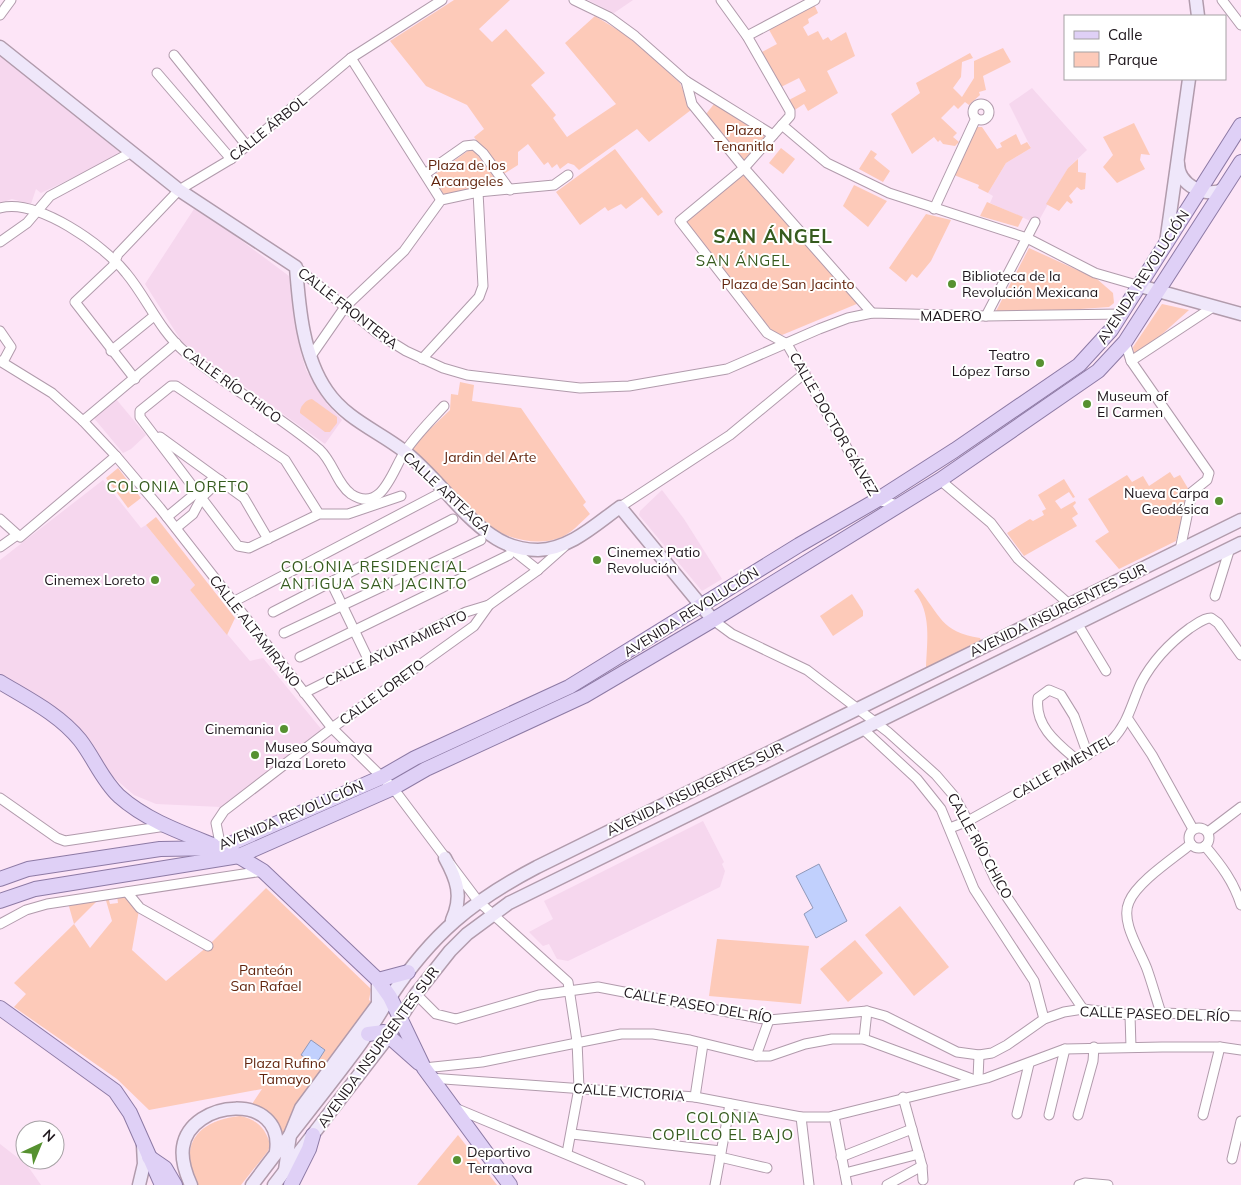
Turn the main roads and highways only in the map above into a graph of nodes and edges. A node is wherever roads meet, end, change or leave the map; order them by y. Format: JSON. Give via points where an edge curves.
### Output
{"nodes":[{"id":1,"x":1196,"y":0,"type":"edge"},
{"id":2,"x":1198,"y":15,"type":"edge"},
{"id":3,"x":0,"y":47,"type":"edge"},
{"id":4,"x":1190,"y":80,"type":"edge"},
{"id":5,"x":1241,"y":125,"type":"edge"},
{"id":6,"x":1241,"y":162,"type":"edge"},
{"id":7,"x":1178,"y":163,"type":"junction"},
{"id":8,"x":1224,"y":189,"type":"junction"},
{"id":9,"x":1199,"y":190,"type":"junction"},
{"id":10,"x":1166,"y":243,"type":"junction"},
{"id":11,"x":296,"y":267,"type":"joint"},
{"id":12,"x":1140,"y":286,"type":"junction"},
{"id":13,"x":1158,"y":291,"type":"junction"},
{"id":14,"x":1241,"y":314,"type":"edge"},
{"id":15,"x":1241,"y":520,"type":"edge"},
{"id":16,"x":1236,"y":545,"type":"edge"},
{"id":17,"x":701,"y":606,"type":"junction"},
{"id":18,"x":713,"y":620,"type":"junction"},
{"id":19,"x":0,"y":682,"type":"edge"},
{"id":20,"x":221,"y":848,"type":"junction"},
{"id":21,"x":239,"y":856,"type":"junction"},
{"id":22,"x":446,"y":858,"type":"road end"},
{"id":23,"x":0,"y":879,"type":"edge"},
{"id":24,"x":0,"y":901,"type":"edge"},
{"id":25,"x":451,"y":922,"type":"junction"},
{"id":26,"x":408,"y":972,"type":"junction"},
{"id":27,"x":378,"y":980,"type":"junction"},
{"id":28,"x":390,"y":997,"type":"junction"},
{"id":29,"x":0,"y":1008,"type":"edge"},
{"id":30,"x":400,"y":1018,"type":"junction"},
{"id":31,"x":368,"y":1034,"type":"junction"},
{"id":32,"x":390,"y":1036,"type":"junction"},
{"id":33,"x":425,"y":1070,"type":"junction"},
{"id":34,"x":290,"y":1135,"type":"junction"},
{"id":35,"x":313,"y":1135,"type":"junction"},
{"id":36,"x":141,"y":1138,"type":"junction"},
{"id":37,"x":276,"y":1152,"type":"junction"},
{"id":38,"x":147,"y":1155,"type":"junction"},
{"id":39,"x":285,"y":1170,"type":"junction"},
{"id":40,"x":140,"y":1185,"type":"edge"},
{"id":41,"x":162,"y":1185,"type":"edge"},
{"id":42,"x":174,"y":1185,"type":"edge"},
{"id":43,"x":191,"y":1185,"type":"edge"},
{"id":44,"x":252,"y":1185,"type":"edge"},
{"id":45,"x":274,"y":1185,"type":"edge"},
{"id":46,"x":291,"y":1185,"type":"edge"},
{"id":47,"x":510,"y":1185,"type":"edge"}],
"edges":[{"from":1,"to":2,"type":"main road"},
{"from":3,"to":11,"type":"main road","name":"CALLE FRONTERA","via":[[179,190]]},
{"from":4,"to":7,"type":"main road"},
{"from":5,"to":9,"type":"main road","name":"AVENIDA REVOLUCIÓN"},
{"from":6,"to":8,"type":"main road","name":"AVENIDA REVOLUCIÓN"},
{"from":7,"to":9,"type":"main road","via":[[1184,180]]},
{"from":7,"to":10,"type":"main road"},
{"from":8,"to":9,"type":"main road","via":[[1213,193]]},
{"from":8,"to":13,"type":"main road","name":"AVENIDA REVOLUCIÓN"},
{"from":9,"to":10,"type":"main road","name":"AVENIDA REVOLUCIÓN"},
{"from":10,"to":12,"type":"main road","name":"AVENIDA REVOLUCIÓN"},
{"from":11,"to":17,"type":"main road","name":"CALLE ARTEAGA","via":[[301,313],[311,356],[326,391],[343,410],[404,451],[507,549],[537,550],[566,545],[620,507]]},
{"from":12,"to":13,"type":"main road"},
{"from":12,"to":17,"type":"main road","name":"AVENIDA REVOLUCIÓN","via":[[1094,351],[1079,365],[877,500]]},
{"from":13,"to":14,"type":"main road"},
{"from":13,"to":18,"type":"main road","name":"AVENIDA REVOLUCIÓN","via":[[1125,342],[1089,378],[940,480]]},
{"from":15,"to":25,"type":"main road","name":"AVENIDA INSURGENTES SUR","via":[[537,867],[501,886]]},
{"from":16,"to":30,"type":"main road","name":"AVENIDA INSURGENTES SUR","via":[[509,903],[458,941]]},
{"from":17,"to":18,"type":"main road"},
{"from":17,"to":20,"type":"main road","name":"AVENIDA REVOLUCIÓN","via":[[570,687],[415,758],[382,777]]},
{"from":18,"to":21,"type":"main road","name":"AVENIDA REVOLUCIÓN","via":[[584,696],[426,769],[393,788]]},
{"from":19,"to":20,"type":"main road","via":[[64,722],[113,789],[135,808],[166,826]]},
{"from":20,"to":21,"type":"main road"},
{"from":20,"to":23,"type":"main road","name":"AVENIDA REVOLUCIÓN","via":[[160,849],[28,870]]},
{"from":21,"to":24,"type":"main road","name":"AVENIDA REVOLUCIÓN","via":[[36,889]]},
{"from":21,"to":27,"type":"main road","via":[[263,872]]},
{"from":22,"to":25,"type":"main road","via":[[458,884],[459,902]]},
{"from":25,"to":26,"type":"main road","name":"AVENIDA INSURGENTES SUR"},
{"from":26,"to":27,"type":"main road"},
{"from":26,"to":28,"type":"main road","name":"AVENIDA INSURGENTES SUR"},
{"from":27,"to":28,"type":"main road"},
{"from":27,"to":34,"type":"main road","via":[[378,1004],[304,1101]]},
{"from":28,"to":30,"type":"main road"},
{"from":28,"to":31,"type":"main road","name":"AVENIDA INSURGENTES SUR"},
{"from":29,"to":36,"type":"main road","via":[[109,1085],[126,1105]]},
{"from":30,"to":32,"type":"main road","name":"AVENIDA INSURGENTES SUR"},
{"from":30,"to":33,"type":"main road"},
{"from":31,"to":32,"type":"main road","via":[[379,1031]]},
{"from":31,"to":34,"type":"main road","name":"AVENIDA INSURGENTES SUR"},
{"from":32,"to":33,"type":"main road"},
{"from":32,"to":35,"type":"main road","name":"AVENIDA INSURGENTES SUR"},
{"from":33,"to":47,"type":"main road"},
{"from":34,"to":37,"type":"main road","name":"AVENIDA INSURGENTES SUR"},
{"from":34,"to":39,"type":"main road"},
{"from":35,"to":39,"type":"main road","name":"AVENIDA INSURGENTES SUR"},
{"from":35,"to":46,"type":"main road","via":[[310,1149]]},
{"from":36,"to":38,"type":"main road"},
{"from":36,"to":40,"type":"main road","via":[[144,1164]]},
{"from":37,"to":43,"type":"main road","via":[[276,1134],[264,1117],[245,1109],[220,1111],[200,1120],[185,1140],[182,1154]]},
{"from":37,"to":44,"type":"main road","name":"AVENIDA INSURGENTES SUR"},
{"from":38,"to":41,"type":"main road"},
{"from":38,"to":42,"type":"main road","via":[[165,1168]]},
{"from":39,"to":45,"type":"main road","name":"AVENIDA INSURGENTES SUR"}]}
